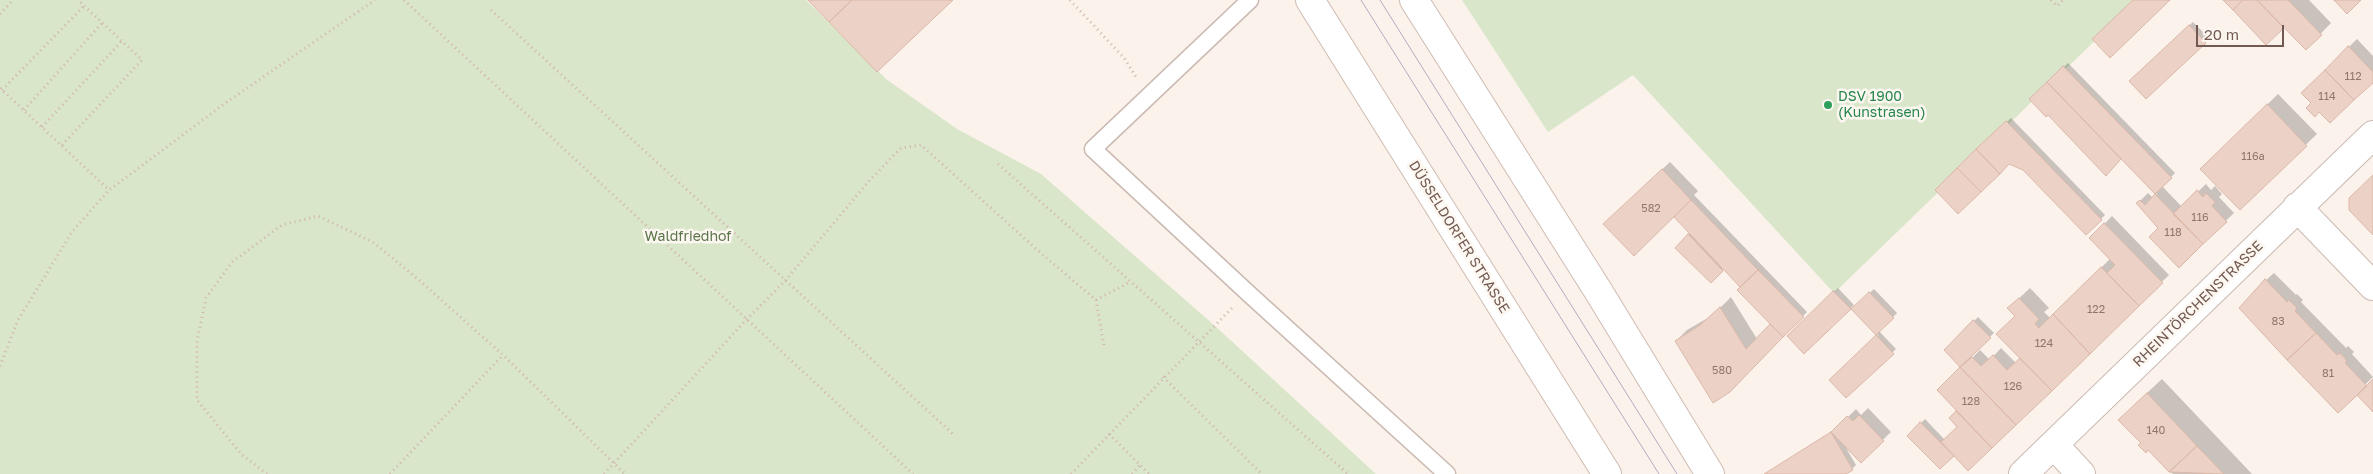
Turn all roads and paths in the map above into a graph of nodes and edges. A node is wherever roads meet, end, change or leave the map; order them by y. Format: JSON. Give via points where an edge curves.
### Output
{"nodes":[{"id":1,"x":12,"y":0,"type":"edge"},
{"id":2,"x":78,"y":0,"type":"edge"},
{"id":3,"x":375,"y":0,"type":"edge"},
{"id":4,"x":404,"y":0,"type":"edge"},
{"id":5,"x":1070,"y":0,"type":"edge"},
{"id":6,"x":1250,"y":0,"type":"edge"},
{"id":7,"x":1310,"y":0,"type":"edge"},
{"id":8,"x":1414,"y":0,"type":"edge"},
{"id":9,"x":2051,"y":0,"type":"edge"},
{"id":10,"x":2063,"y":0,"type":"edge"},
{"id":11,"x":84,"y":6,"type":"junction"},
{"id":12,"x":491,"y":10,"type":"dead end"},
{"id":13,"x":0,"y":14,"type":"edge"},
{"id":14,"x":102,"y":23,"type":"junction"},
{"id":15,"x":122,"y":41,"type":"junction"},
{"id":16,"x":1,"y":89,"type":"edge"},
{"id":17,"x":1148,"y":97,"type":"junction"},
{"id":18,"x":24,"y":110,"type":"junction"},
{"id":19,"x":42,"y":127,"type":"junction"},
{"id":20,"x":2373,"y":135,"type":"edge"},
{"id":21,"x":62,"y":145,"type":"junction"},
{"id":22,"x":998,"y":164,"type":"dead end"},
{"id":23,"x":108,"y":190,"type":"junction"},
{"id":24,"x":2297,"y":207,"type":"junction"},
{"id":25,"x":785,"y":281,"type":"junction"},
{"id":26,"x":1130,"y":282,"type":"junction"},
{"id":27,"x":2373,"y":286,"type":"edge"},
{"id":28,"x":1248,"y":293,"type":"junction"},
{"id":29,"x":1096,"y":300,"type":"junction"},
{"id":30,"x":747,"y":319,"type":"junction"},
{"id":31,"x":1199,"y":341,"type":"junction"},
{"id":32,"x":1104,"y":346,"type":"dead end"},
{"id":33,"x":502,"y":355,"type":"junction"},
{"id":34,"x":0,"y":366,"type":"edge"},
{"id":35,"x":1163,"y":378,"type":"junction"},
{"id":36,"x":953,"y":434,"type":"dead end"},
{"id":37,"x":1109,"y":434,"type":"junction"},
{"id":38,"x":2054,"y":445,"type":"junction"},
{"id":39,"x":614,"y":463,"type":"junction"},
{"id":40,"x":1140,"y":465,"type":"junction"},
{"id":41,"x":267,"y":474,"type":"edge"},
{"id":42,"x":390,"y":474,"type":"edge"},
{"id":43,"x":604,"y":474,"type":"edge"},
{"id":44,"x":625,"y":474,"type":"edge"},
{"id":45,"x":913,"y":474,"type":"edge"},
{"id":46,"x":1071,"y":474,"type":"edge"},
{"id":47,"x":1132,"y":474,"type":"edge"},
{"id":48,"x":1149,"y":474,"type":"edge"},
{"id":49,"x":1262,"y":474,"type":"edge"},
{"id":50,"x":1348,"y":474,"type":"edge"},
{"id":51,"x":1448,"y":474,"type":"edge"},
{"id":52,"x":1607,"y":474,"type":"edge"},
{"id":53,"x":1710,"y":474,"type":"edge"},
{"id":54,"x":2023,"y":474,"type":"edge"},
{"id":55,"x":2081,"y":474,"type":"edge"}],
"edges":[{"from":1,"to":13,"type":"path"},
{"from":2,"to":11,"type":"path"},
{"from":3,"to":23,"type":"path","via":[[224,104]]},
{"from":4,"to":30,"type":"path"},
{"from":5,"to":17,"type":"path","via":[[1124,58]]},
{"from":6,"to":17,"type":"lane"},
{"from":7,"to":52,"type":"main road","name":"DÜSSELDORFER STRASSE"},
{"from":8,"to":53,"type":"main road","via":[[1597,288]]},
{"from":9,"to":10,"type":"path","via":[[2057,6]]},
{"from":11,"to":14,"type":"path"},
{"from":11,"to":16,"type":"path"},
{"from":12,"to":25,"type":"path"},
{"from":14,"to":15,"type":"path"},
{"from":14,"to":18,"type":"path"},
{"from":15,"to":19,"type":"path"},
{"from":15,"to":21,"type":"path","via":[[142,60]]},
{"from":16,"to":18,"type":"path"},
{"from":17,"to":28,"type":"lane","via":[[1093,149]]},
{"from":18,"to":19,"type":"path"},
{"from":19,"to":21,"type":"path"},
{"from":20,"to":24,"type":"main road","name":"RHEINTÖRCHENSTRASSE"},
{"from":21,"to":23,"type":"path"},
{"from":22,"to":26,"type":"path"},
{"from":23,"to":34,"type":"path","via":[[67,240],[18,320]]},
{"from":24,"to":27,"type":"main road"},
{"from":24,"to":38,"type":"main road","name":"RHEINTÖRCHENSTRASSE"},
{"from":25,"to":29,"type":"path","via":[[901,148],[920,145]]},
{"from":25,"to":30,"type":"path"},
{"from":25,"to":36,"type":"path"},
{"from":26,"to":29,"type":"path"},
{"from":26,"to":31,"type":"path"},
{"from":28,"to":31,"type":"path"},
{"from":28,"to":51,"type":"lane"},
{"from":29,"to":32,"type":"path"},
{"from":30,"to":39,"type":"path"},
{"from":30,"to":45,"type":"path"},
{"from":31,"to":35,"type":"path"},
{"from":31,"to":50,"type":"path"},
{"from":33,"to":39,"type":"path"},
{"from":33,"to":41,"type":"path","via":[[373,242],[318,216],[282,225],[232,262],[206,298],[197,341],[197,400],[242,455]]},
{"from":33,"to":42,"type":"path"},
{"from":35,"to":37,"type":"path"},
{"from":35,"to":49,"type":"path"},
{"from":37,"to":40,"type":"path"},
{"from":37,"to":46,"type":"path"},
{"from":38,"to":54,"type":"main road","name":"RHEINTÖRCHENSTRASSE"},
{"from":38,"to":55,"type":"main road"},
{"from":39,"to":43,"type":"path"},
{"from":39,"to":44,"type":"path"},
{"from":40,"to":47,"type":"path"},
{"from":40,"to":48,"type":"path"}]}
